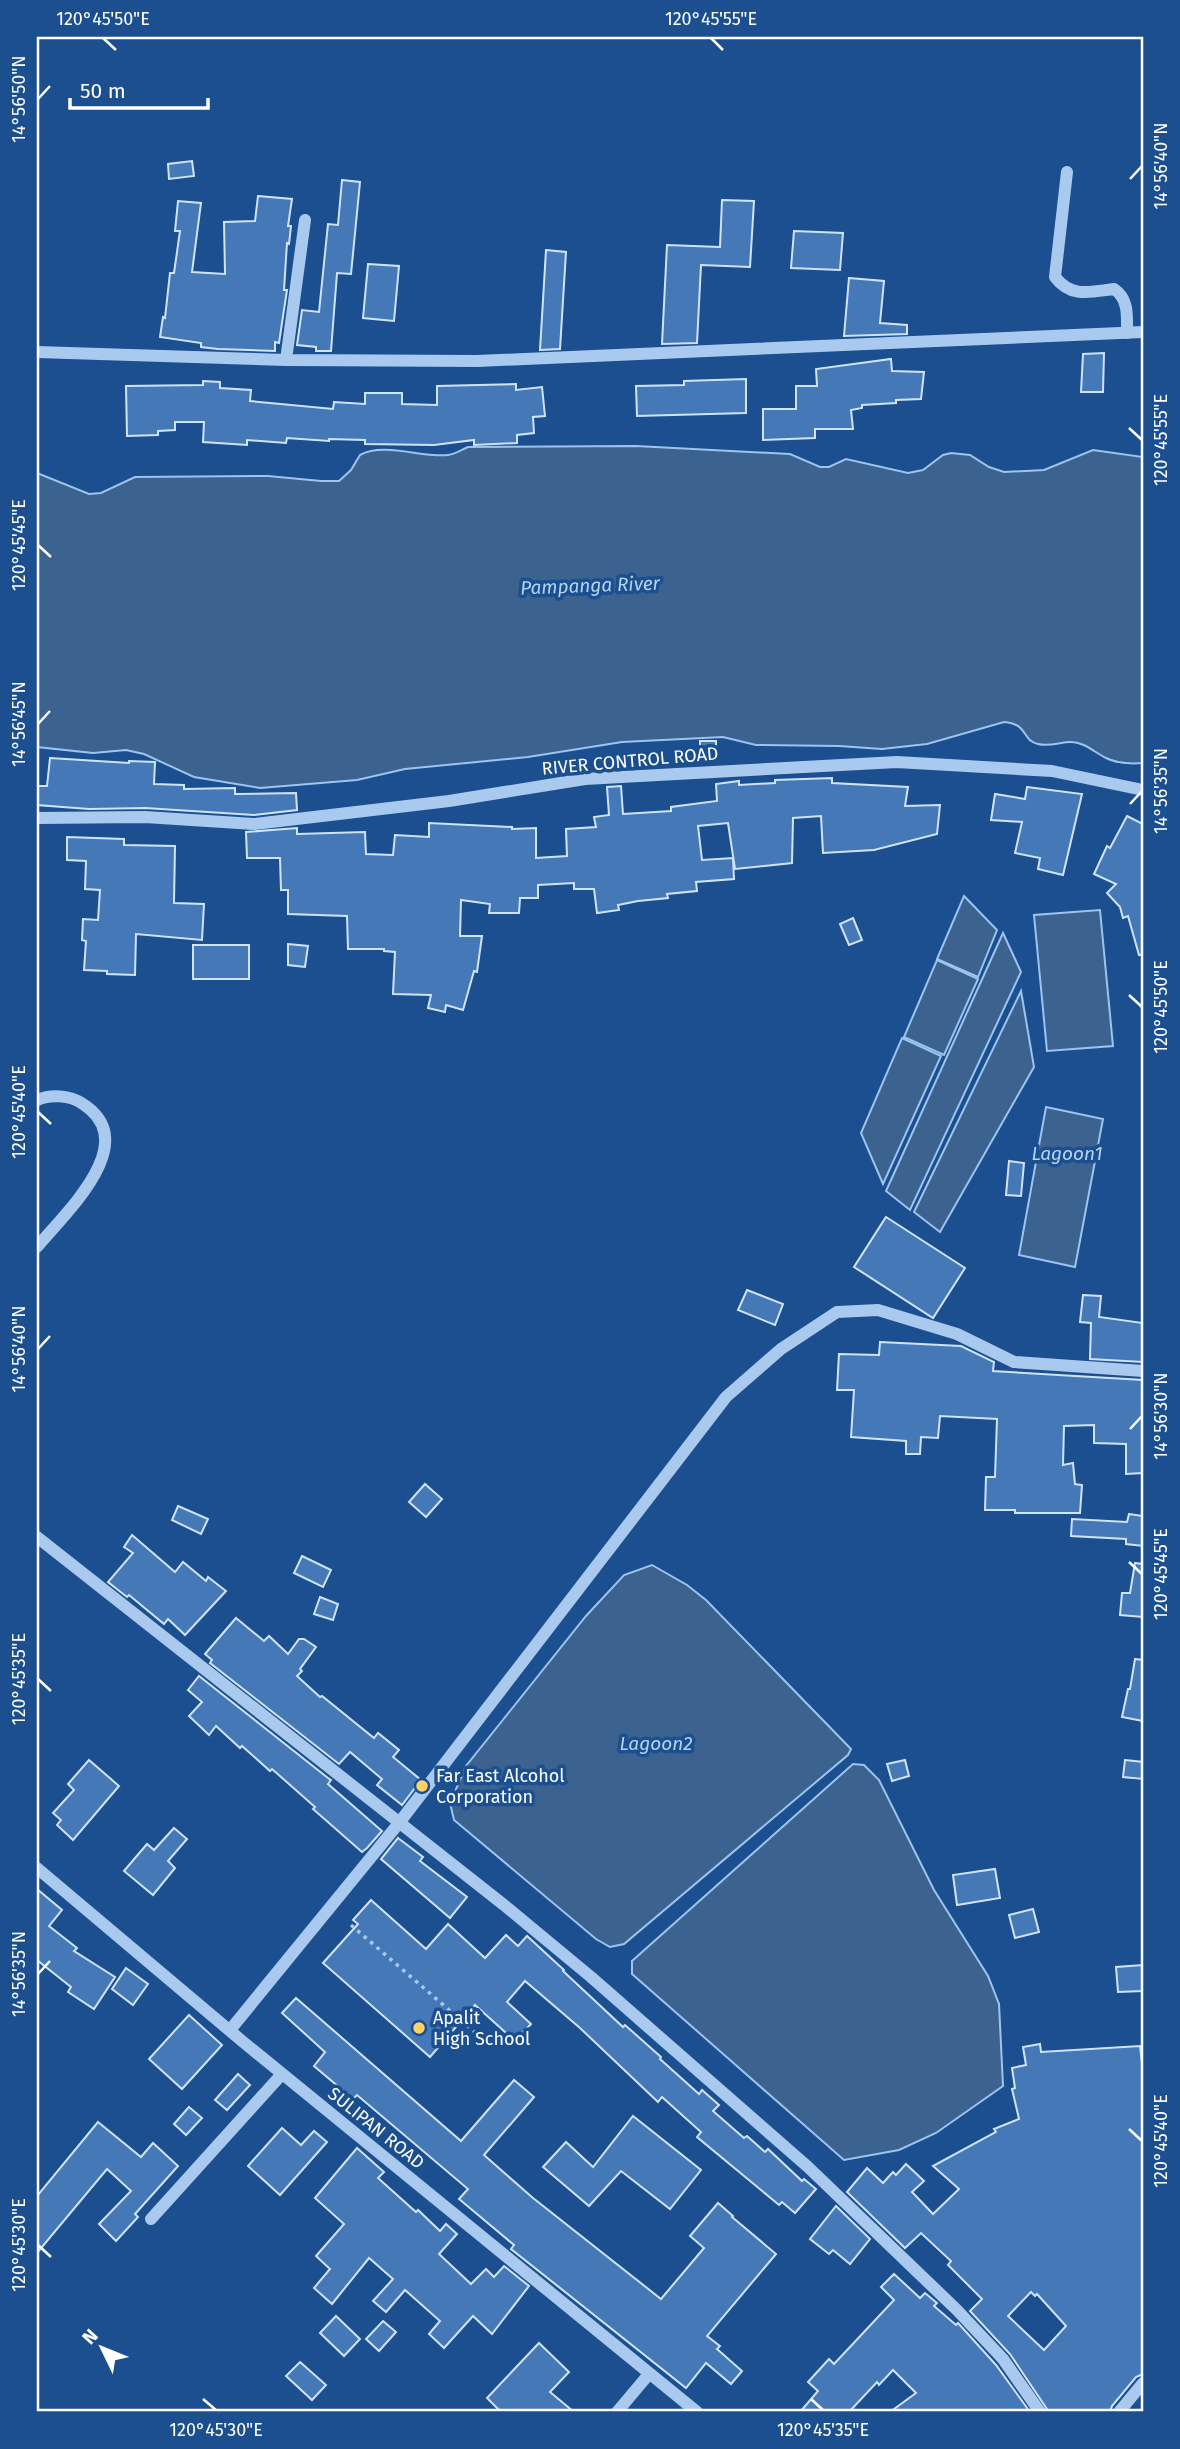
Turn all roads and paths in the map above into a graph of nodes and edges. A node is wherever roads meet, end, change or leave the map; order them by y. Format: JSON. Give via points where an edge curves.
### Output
{"nodes":[{"id":1,"x":1067,"y":172,"type":"dead end"},
{"id":2,"x":305,"y":220,"type":"dead end"},
{"id":3,"x":1143,"y":332,"type":"edge"},
{"id":4,"x":1127,"y":333,"type":"junction"},
{"id":5,"x":37,"y":352,"type":"edge"},
{"id":6,"x":286,"y":360,"type":"junction"},
{"id":7,"x":1143,"y":790,"type":"edge"},
{"id":8,"x":37,"y":818,"type":"edge"},
{"id":9,"x":37,"y":1100,"type":"edge"},
{"id":10,"x":37,"y":1247,"type":"edge"},
{"id":11,"x":1143,"y":1371,"type":"edge"},
{"id":12,"x":37,"y":1537,"type":"edge"},
{"id":13,"x":399,"y":1823,"type":"junction"},
{"id":14,"x":37,"y":1868,"type":"edge"},
{"id":15,"x":351,"y":1925,"type":"dead end"},
{"id":16,"x":230,"y":2030,"type":"junction"},
{"id":17,"x":485,"y":2041,"type":"dead end"},
{"id":18,"x":282,"y":2074,"type":"junction"},
{"id":19,"x":151,"y":2218,"type":"dead end"},
{"id":20,"x":649,"y":2374,"type":"junction"},
{"id":21,"x":1143,"y":2383,"type":"edge"},
{"id":22,"x":617,"y":2412,"type":"edge"},
{"id":23,"x":697,"y":2412,"type":"edge"},
{"id":24,"x":1040,"y":2412,"type":"edge"},
{"id":25,"x":1119,"y":2412,"type":"edge"}],
"edges":[{"from":1,"to":4,"type":"street","via":[[1055,277],[1062,286],[1081,293],[1114,289],[1122,294]]},
{"from":2,"to":6,"type":"street"},
{"from":3,"to":4,"type":"street"},
{"from":4,"to":6,"type":"street","via":[[477,361]]},
{"from":5,"to":6,"type":"street"},
{"from":7,"to":8,"type":"street","name":"RIVER CONTROL ROAD","via":[[1052,771],[897,762],[585,779],[254,824],[145,817]]},
{"from":9,"to":10,"type":"street","via":[[62,1096],[79,1101],[93,1110],[106,1137],[97,1171]]},
{"from":11,"to":13,"type":"street","via":[[1014,1362],[957,1334],[878,1310],[836,1312],[781,1349],[726,1397]]},
{"from":12,"to":13,"type":"street"},
{"from":13,"to":16,"type":"street"},
{"from":13,"to":24,"type":"street","via":[[557,1948],[808,2167],[976,2329]]},
{"from":14,"to":16,"type":"street","name":"SULIPAN ROAD"},
{"from":15,"to":17,"type":"path"},
{"from":16,"to":18,"type":"street","name":"SULIPAN ROAD"},
{"from":18,"to":19,"type":"street"},
{"from":18,"to":20,"type":"street","name":"SULIPAN ROAD"},
{"from":20,"to":22,"type":"street"},
{"from":20,"to":23,"type":"street","name":"SULIPAN ROAD"},
{"from":21,"to":25,"type":"street"}]}
